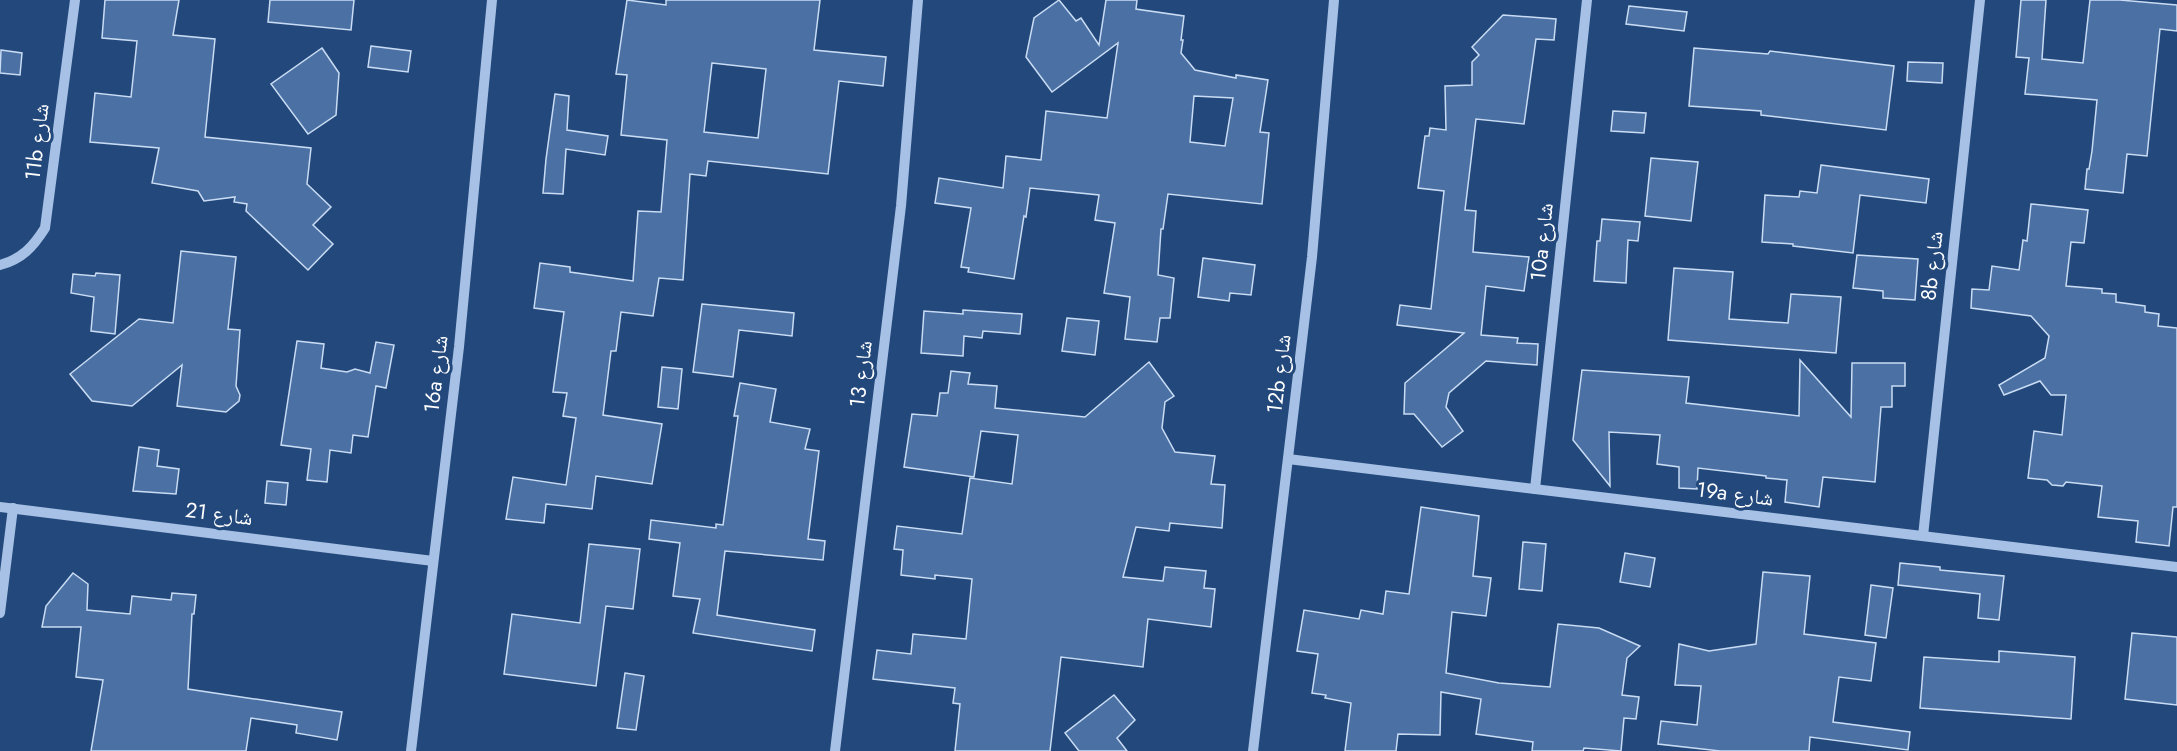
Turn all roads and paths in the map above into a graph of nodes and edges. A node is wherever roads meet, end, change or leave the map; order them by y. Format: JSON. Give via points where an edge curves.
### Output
{"nodes":[{"id":1,"x":75,"y":0,"type":"edge"},
{"id":2,"x":492,"y":0,"type":"edge"},
{"id":3,"x":918,"y":0,"type":"edge"},
{"id":4,"x":1334,"y":0,"type":"edge"},
{"id":5,"x":1587,"y":0,"type":"edge"},
{"id":6,"x":1980,"y":0,"type":"edge"},
{"id":7,"x":0,"y":265,"type":"edge"},
{"id":8,"x":1288,"y":459,"type":"junction"},
{"id":9,"x":1535,"y":489,"type":"junction"},
{"id":10,"x":0,"y":507,"type":"edge"},
{"id":11,"x":13,"y":508,"type":"junction"},
{"id":12,"x":1923,"y":536,"type":"junction"},
{"id":13,"x":433,"y":561,"type":"junction"},
{"id":14,"x":2177,"y":567,"type":"edge"},
{"id":15,"x":0,"y":613,"type":"edge"},
{"id":16,"x":411,"y":751,"type":"edge"},
{"id":17,"x":835,"y":751,"type":"edge"},
{"id":18,"x":1253,"y":751,"type":"edge"}],
"edges":[{"from":1,"to":7,"type":"street","name":"11b شارع","via":[[45,228],[32,248],[14,262]]},
{"from":2,"to":13,"type":"street","name":"16a شارع","via":[[459,347]]},
{"from":3,"to":17,"type":"street","name":"شارع 13","via":[[902,206]]},
{"from":4,"to":8,"type":"street","name":"12b شارع","via":[[1312,256]]},
{"from":5,"to":9,"type":"street","name":"10a شارع"},
{"from":6,"to":12,"type":"street","name":"8b شارع"},
{"from":8,"to":9,"type":"street","name":"19a شارع"},
{"from":8,"to":18,"type":"street","name":"12b شارع"},
{"from":9,"to":12,"type":"street","name":"19a شارع"},
{"from":10,"to":11,"type":"street","name":"شارع 21"},
{"from":11,"to":13,"type":"street","name":"شارع 21"},
{"from":11,"to":15,"type":"street"},
{"from":12,"to":14,"type":"street","name":"19a شارع"},
{"from":13,"to":16,"type":"street","name":"16a شارع"}]}
